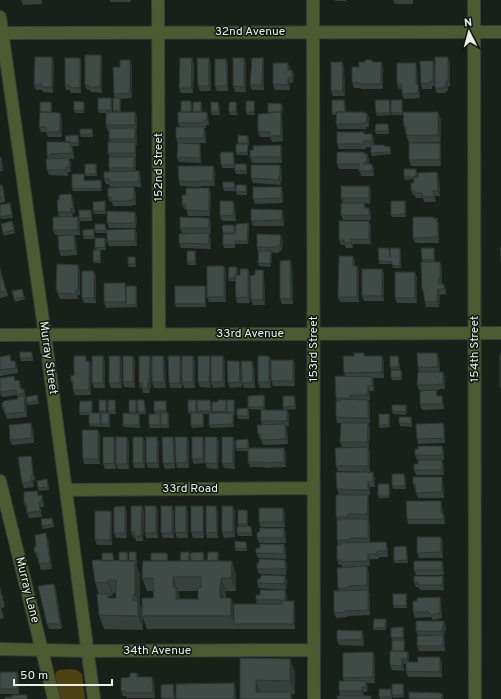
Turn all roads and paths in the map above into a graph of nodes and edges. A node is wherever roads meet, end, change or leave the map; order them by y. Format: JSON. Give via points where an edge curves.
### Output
{"nodes":[{"id":1,"x":158,"y":0,"type":"edge"},
{"id":2,"x":313,"y":0,"type":"edge"},
{"id":3,"x":474,"y":0,"type":"edge"},
{"id":4,"x":0,"y":17,"type":"edge"},
{"id":5,"x":313,"y":32,"type":"junction"},
{"id":6,"x":474,"y":32,"type":"junction"},
{"id":7,"x":501,"y":32,"type":"edge"},
{"id":8,"x":1,"y":33,"type":"edge"},
{"id":9,"x":158,"y":33,"type":"junction"},
{"id":10,"x":314,"y":333,"type":"junction"},
{"id":11,"x":475,"y":333,"type":"junction"},
{"id":12,"x":501,"y":333,"type":"edge"},
{"id":13,"x":159,"y":334,"type":"junction"},
{"id":14,"x":0,"y":335,"type":"edge"},
{"id":15,"x":45,"y":335,"type":"junction"},
{"id":16,"x":0,"y":481,"type":"edge"},
{"id":17,"x":314,"y":488,"type":"junction"},
{"id":18,"x":66,"y":490,"type":"junction"},
{"id":19,"x":0,"y":649,"type":"edge"},
{"id":20,"x":42,"y":650,"type":"junction"},
{"id":21,"x":314,"y":650,"type":"junction"},
{"id":22,"x":87,"y":651,"type":"junction"},
{"id":23,"x":54,"y":699,"type":"edge"},
{"id":24,"x":94,"y":699,"type":"edge"},
{"id":25,"x":314,"y":699,"type":"edge"},
{"id":26,"x":475,"y":699,"type":"edge"}],
"edges":[{"from":1,"to":9,"type":"street","name":"152nd Street"},
{"from":2,"to":5,"type":"street","name":"153rd Street"},
{"from":3,"to":6,"type":"street","name":"154th Street"},
{"from":4,"to":8,"type":"street","name":"Murray Street"},
{"from":5,"to":6,"type":"street","name":"32nd Avenue"},
{"from":5,"to":9,"type":"street","name":"32nd Avenue"},
{"from":5,"to":10,"type":"street","name":"153rd Street"},
{"from":6,"to":7,"type":"street","name":"32nd Avenue"},
{"from":6,"to":11,"type":"street","name":"154th Street"},
{"from":8,"to":9,"type":"street","name":"32nd Avenue"},
{"from":8,"to":15,"type":"street","name":"Murray Street"},
{"from":9,"to":13,"type":"street","name":"152nd Street"},
{"from":10,"to":11,"type":"street","name":"33rd Avenue"},
{"from":10,"to":13,"type":"street","name":"33rd Avenue"},
{"from":10,"to":17,"type":"street","name":"153rd Street"},
{"from":11,"to":12,"type":"street","name":"33rd Avenue"},
{"from":11,"to":26,"type":"street","name":"154th Street"},
{"from":13,"to":15,"type":"street","name":"33rd Avenue"},
{"from":14,"to":15,"type":"street","name":"33rd Avenue"},
{"from":15,"to":18,"type":"street","name":"Murray Street"},
{"from":16,"to":20,"type":"street","name":"Murray Lane"},
{"from":17,"to":18,"type":"street","name":"33rd Road"},
{"from":17,"to":21,"type":"street","name":"153rd Street"},
{"from":18,"to":22,"type":"street","name":"Murray Street"},
{"from":19,"to":20,"type":"street","name":"34th Avenue"},
{"from":20,"to":22,"type":"street","name":"34th Avenue"},
{"from":20,"to":23,"type":"street","name":"Murray Lane"},
{"from":21,"to":22,"type":"street","name":"34th Avenue"},
{"from":21,"to":25,"type":"street","name":"153rd Street"},
{"from":22,"to":24,"type":"street","name":"Murray Street"}]}
